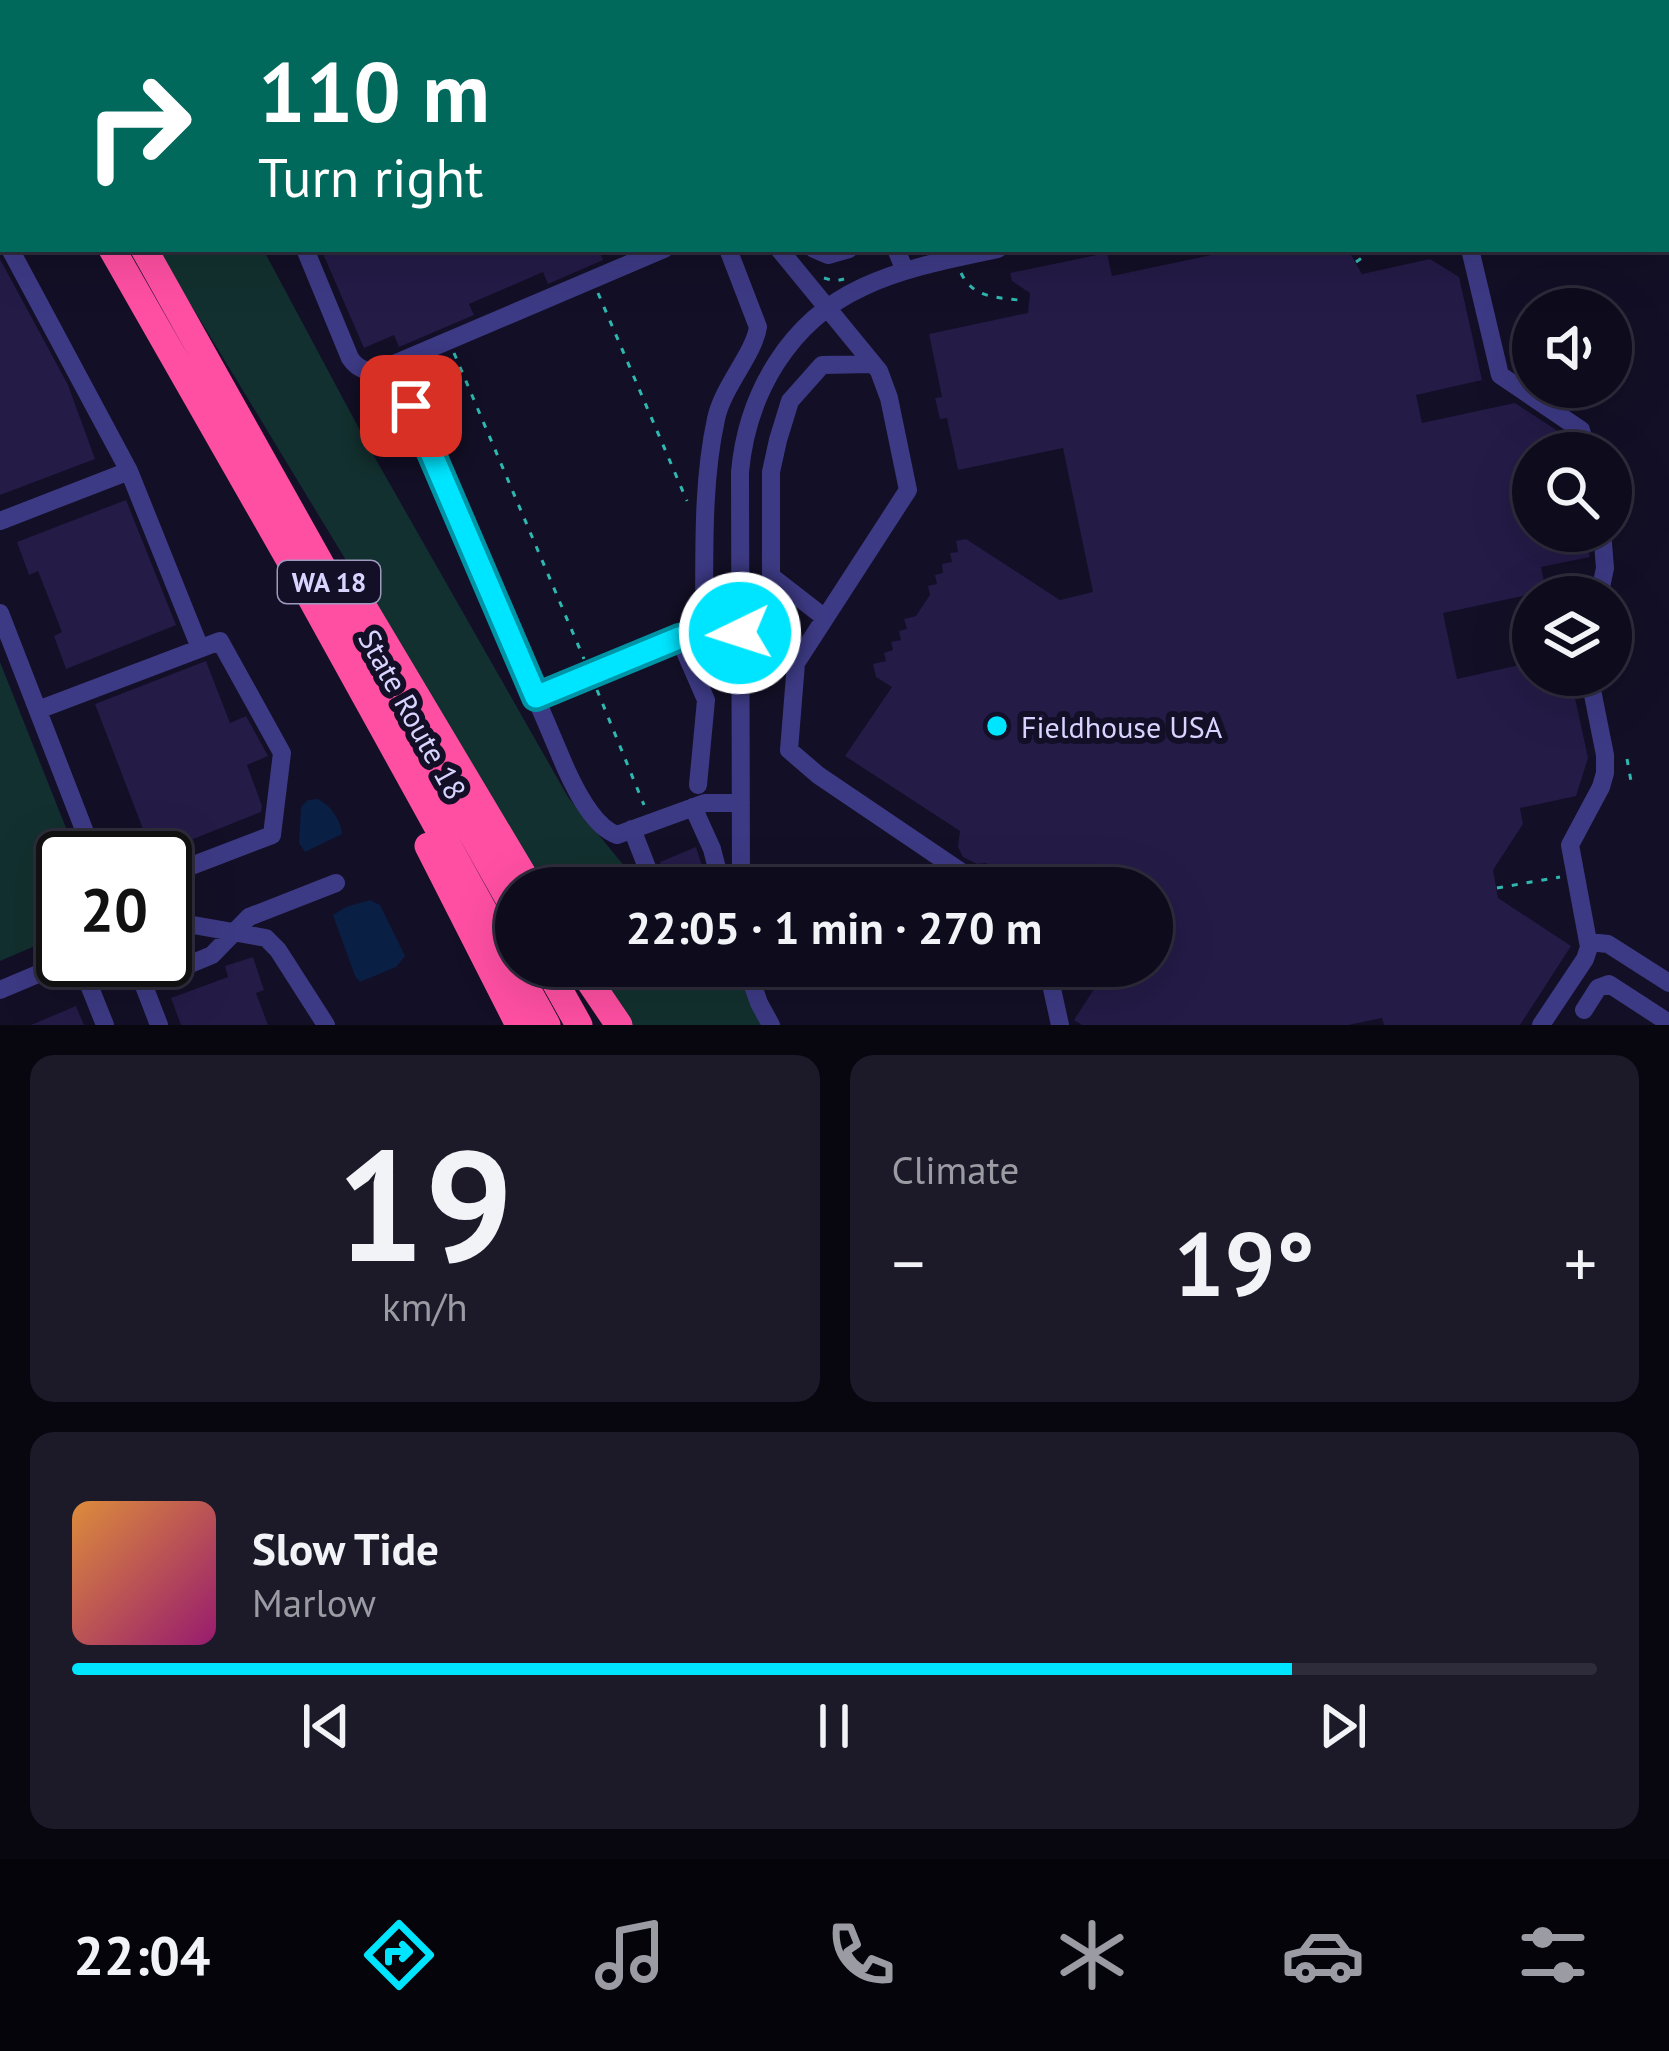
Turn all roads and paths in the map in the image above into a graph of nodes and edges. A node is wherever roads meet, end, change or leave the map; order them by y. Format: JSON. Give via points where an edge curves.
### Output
{"nodes":[{"id":1,"x":12,"y":252,"type":"edge"},
{"id":2,"x":114,"y":252,"type":"edge"},
{"id":3,"x":146,"y":252,"type":"edge"},
{"id":4,"x":146,"y":252,"type":"edge"},
{"id":5,"x":306,"y":252,"type":"edge"},
{"id":6,"x":657,"y":252,"type":"edge"},
{"id":7,"x":729,"y":252,"type":"edge"},
{"id":8,"x":781,"y":252,"type":"edge"},
{"id":9,"x":897,"y":252,"type":"edge"},
{"id":10,"x":984,"y":252,"type":"edge"},
{"id":11,"x":1371,"y":252,"type":"edge"},
{"id":12,"x":1471,"y":252,"type":"edge"},
{"id":13,"x":956,"y":258,"type":"junction"},
{"id":14,"x":1356,"y":262,"type":"dead end"},
{"id":15,"x":905,"y":271,"type":"junction"},
{"id":16,"x":814,"y":272,"type":"dead end"},
{"id":17,"x":592,"y":279,"type":"junction"},
{"id":18,"x":850,"y":293,"type":"junction"},
{"id":19,"x":1026,"y":301,"type":"dead end"},
{"id":20,"x":826,"y":309,"type":"junction"},
{"id":21,"x":449,"y":340,"type":"junction"},
{"id":22,"x":394,"y":364,"type":"junction"},
{"id":23,"x":872,"y":364,"type":"junction"},
{"id":24,"x":1582,"y":432,"type":"edge"},
{"id":25,"x":708,"y":470,"type":"junction"},
{"id":26,"x":129,"y":471,"type":"junction"},
{"id":27,"x":740,"y":472,"type":"junction"},
{"id":28,"x":687,"y":501,"type":"dead end"},
{"id":29,"x":0,"y":521,"type":"edge"},
{"id":30,"x":302,"y":582,"type":"junction"},
{"id":31,"x":0,"y":613,"type":"edge"},
{"id":32,"x":825,"y":618,"type":"junction"},
{"id":33,"x":704,"y":632,"type":"junction"},
{"id":34,"x":740,"y":633,"type":"junction"},
{"id":35,"x":679,"y":638,"type":"junction"},
{"id":36,"x":200,"y":648,"type":"junction"},
{"id":37,"x":801,"y":654,"type":"junction"},
{"id":38,"x":590,"y":674,"type":"junction"},
{"id":39,"x":1593,"y":696,"type":"edge"},
{"id":40,"x":536,"y":697,"type":"junction"},
{"id":41,"x":38,"y":710,"type":"junction"},
{"id":42,"x":1627,"y":759,"type":"dead end"},
{"id":43,"x":1631,"y":781,"type":"dead end"},
{"id":44,"x":698,"y":785,"type":"dead end"},
{"id":45,"x":741,"y":803,"type":"junction"},
{"id":46,"x":644,"y":805,"type":"dead end"},
{"id":47,"x":693,"y":807,"type":"junction"},
{"id":48,"x":632,"y":829,"type":"junction"},
{"id":49,"x":85,"y":831,"type":"edge"},
{"id":50,"x":192,"y":866,"type":"edge"},
{"id":51,"x":519,"y":867,"type":"edge"},
{"id":52,"x":647,"y":867,"type":"edge"},
{"id":53,"x":717,"y":867,"type":"edge"},
{"id":54,"x":741,"y":867,"type":"edge"},
{"id":55,"x":954,"y":867,"type":"edge"},
{"id":56,"x":1576,"y":874,"type":"junction"},
{"id":57,"x":495,"y":875,"type":"edge"},
{"id":58,"x":336,"y":883,"type":"dead end"},
{"id":59,"x":1497,"y":888,"type":"dead end"},
{"id":60,"x":192,"y":924,"type":"edge"},
{"id":61,"x":235,"y":932,"type":"junction"},
{"id":62,"x":1589,"y":942,"type":"junction"},
{"id":63,"x":192,"y":963,"type":"edge"},
{"id":64,"x":36,"y":976,"type":"edge"},
{"id":65,"x":1669,"y":983,"type":"edge"},
{"id":66,"x":87,"y":987,"type":"edge"},
{"id":67,"x":144,"y":987,"type":"edge"},
{"id":68,"x":558,"y":987,"type":"edge"},
{"id":69,"x":593,"y":987,"type":"edge"},
{"id":70,"x":753,"y":987,"type":"edge"},
{"id":71,"x":1050,"y":987,"type":"edge"},
{"id":72,"x":0,"y":991,"type":"edge"},
{"id":73,"x":1584,"y":1010,"type":"dead end"},
{"id":74,"x":1054,"y":1020,"type":"edge"},
{"id":75,"x":1669,"y":1022,"type":"edge"},
{"id":76,"x":105,"y":1025,"type":"edge"},
{"id":77,"x":159,"y":1025,"type":"edge"},
{"id":78,"x":326,"y":1025,"type":"edge"},
{"id":79,"x":519,"y":1025,"type":"edge"},
{"id":80,"x":547,"y":1025,"type":"edge"},
{"id":81,"x":579,"y":1025,"type":"edge"},
{"id":82,"x":619,"y":1025,"type":"edge"},
{"id":83,"x":772,"y":1025,"type":"edge"},
{"id":84,"x":1541,"y":1025,"type":"edge"}],
"edges":[{"from":1,"to":26,"type":"street"},
{"from":2,"to":30,"type":"highway","name":"State Route 18","number":"WA 18"},
{"from":3,"to":51,"type":"highway"},
{"from":4,"to":57,"type":"highway","name":"State Route 18","number":"WA 18"},
{"from":5,"to":22,"type":"street","via":[[353,362],[369,371]]},
{"from":6,"to":17,"type":"street"},
{"from":7,"to":25,"type":"street","via":[[758,327],[716,415]]},
{"from":8,"to":20,"type":"street"},
{"from":9,"to":15,"type":"street"},
{"from":10,"to":13,"type":"street"},
{"from":11,"to":14,"type":"path"},
{"from":12,"to":24,"type":"street","via":[[1500,375]]},
{"from":13,"to":15,"type":"street"},
{"from":13,"to":19,"type":"path","via":[[975,292]]},
{"from":15,"to":18,"type":"street"},
{"from":16,"to":18,"type":"path","via":[[844,279]]},
{"from":17,"to":21,"type":"street"},
{"from":17,"to":28,"type":"path"},
{"from":18,"to":20,"type":"street"},
{"from":20,"to":23,"type":"street"},
{"from":20,"to":27,"type":"street","via":[[770,370],[748,421]]},
{"from":21,"to":22,"type":"street"},
{"from":21,"to":38,"type":"path"},
{"from":22,"to":40,"type":"street"},
{"from":23,"to":32,"type":"street","via":[[884,380],[908,492]]},
{"from":23,"to":32,"type":"street","via":[[822,364],[790,401],[771,472],[771,576]]},
{"from":25,"to":27,"type":"street"},
{"from":25,"to":33,"type":"street"},
{"from":26,"to":29,"type":"street"},
{"from":26,"to":36,"type":"street"},
{"from":27,"to":34,"type":"street"},
{"from":30,"to":79,"type":"highway"},
{"from":30,"to":80,"type":"highway","name":"State Route 18","number":"WA 18"},
{"from":31,"to":41,"type":"street"},
{"from":32,"to":37,"type":"street"},
{"from":33,"to":34,"type":"street"},
{"from":33,"to":35,"type":"street"},
{"from":34,"to":37,"type":"street","via":[[777,636]]},
{"from":34,"to":45,"type":"street"},
{"from":35,"to":38,"type":"street"},
{"from":35,"to":44,"type":"street","via":[[706,700]]},
{"from":36,"to":41,"type":"street"},
{"from":36,"to":50,"type":"street","via":[[220,640],[282,753],[272,835]]},
{"from":37,"to":55,"type":"street","via":[[789,750]]},
{"from":38,"to":40,"type":"street"},
{"from":38,"to":46,"type":"path"},
{"from":39,"to":56,"type":"street","via":[[1605,773],[1570,844]]},
{"from":40,"to":48,"type":"street","via":[[576,790],[611,834]]},
{"from":41,"to":49,"type":"street"},
{"from":42,"to":43,"type":"path"},
{"from":45,"to":47,"type":"street"},
{"from":45,"to":54,"type":"street"},
{"from":47,"to":48,"type":"street"},
{"from":47,"to":53,"type":"street"},
{"from":48,"to":52,"type":"street"},
{"from":56,"to":59,"type":"path"},
{"from":56,"to":62,"type":"street"},
{"from":58,"to":61,"type":"street","via":[[249,917]]},
{"from":60,"to":61,"type":"street"},
{"from":61,"to":63,"type":"street"},
{"from":61,"to":78,"type":"street","via":[[266,938],[278,950]]},
{"from":62,"to":65,"type":"street","via":[[1608,944]]},
{"from":62,"to":84,"type":"street"},
{"from":64,"to":72,"type":"street"},
{"from":66,"to":76,"type":"street"},
{"from":67,"to":77,"type":"street"},
{"from":68,"to":81,"type":"highway"},
{"from":69,"to":82,"type":"highway"},
{"from":70,"to":83,"type":"street"},
{"from":71,"to":74,"type":"street"},
{"from":73,"to":75,"type":"street","via":[[1609,984]]}]}
